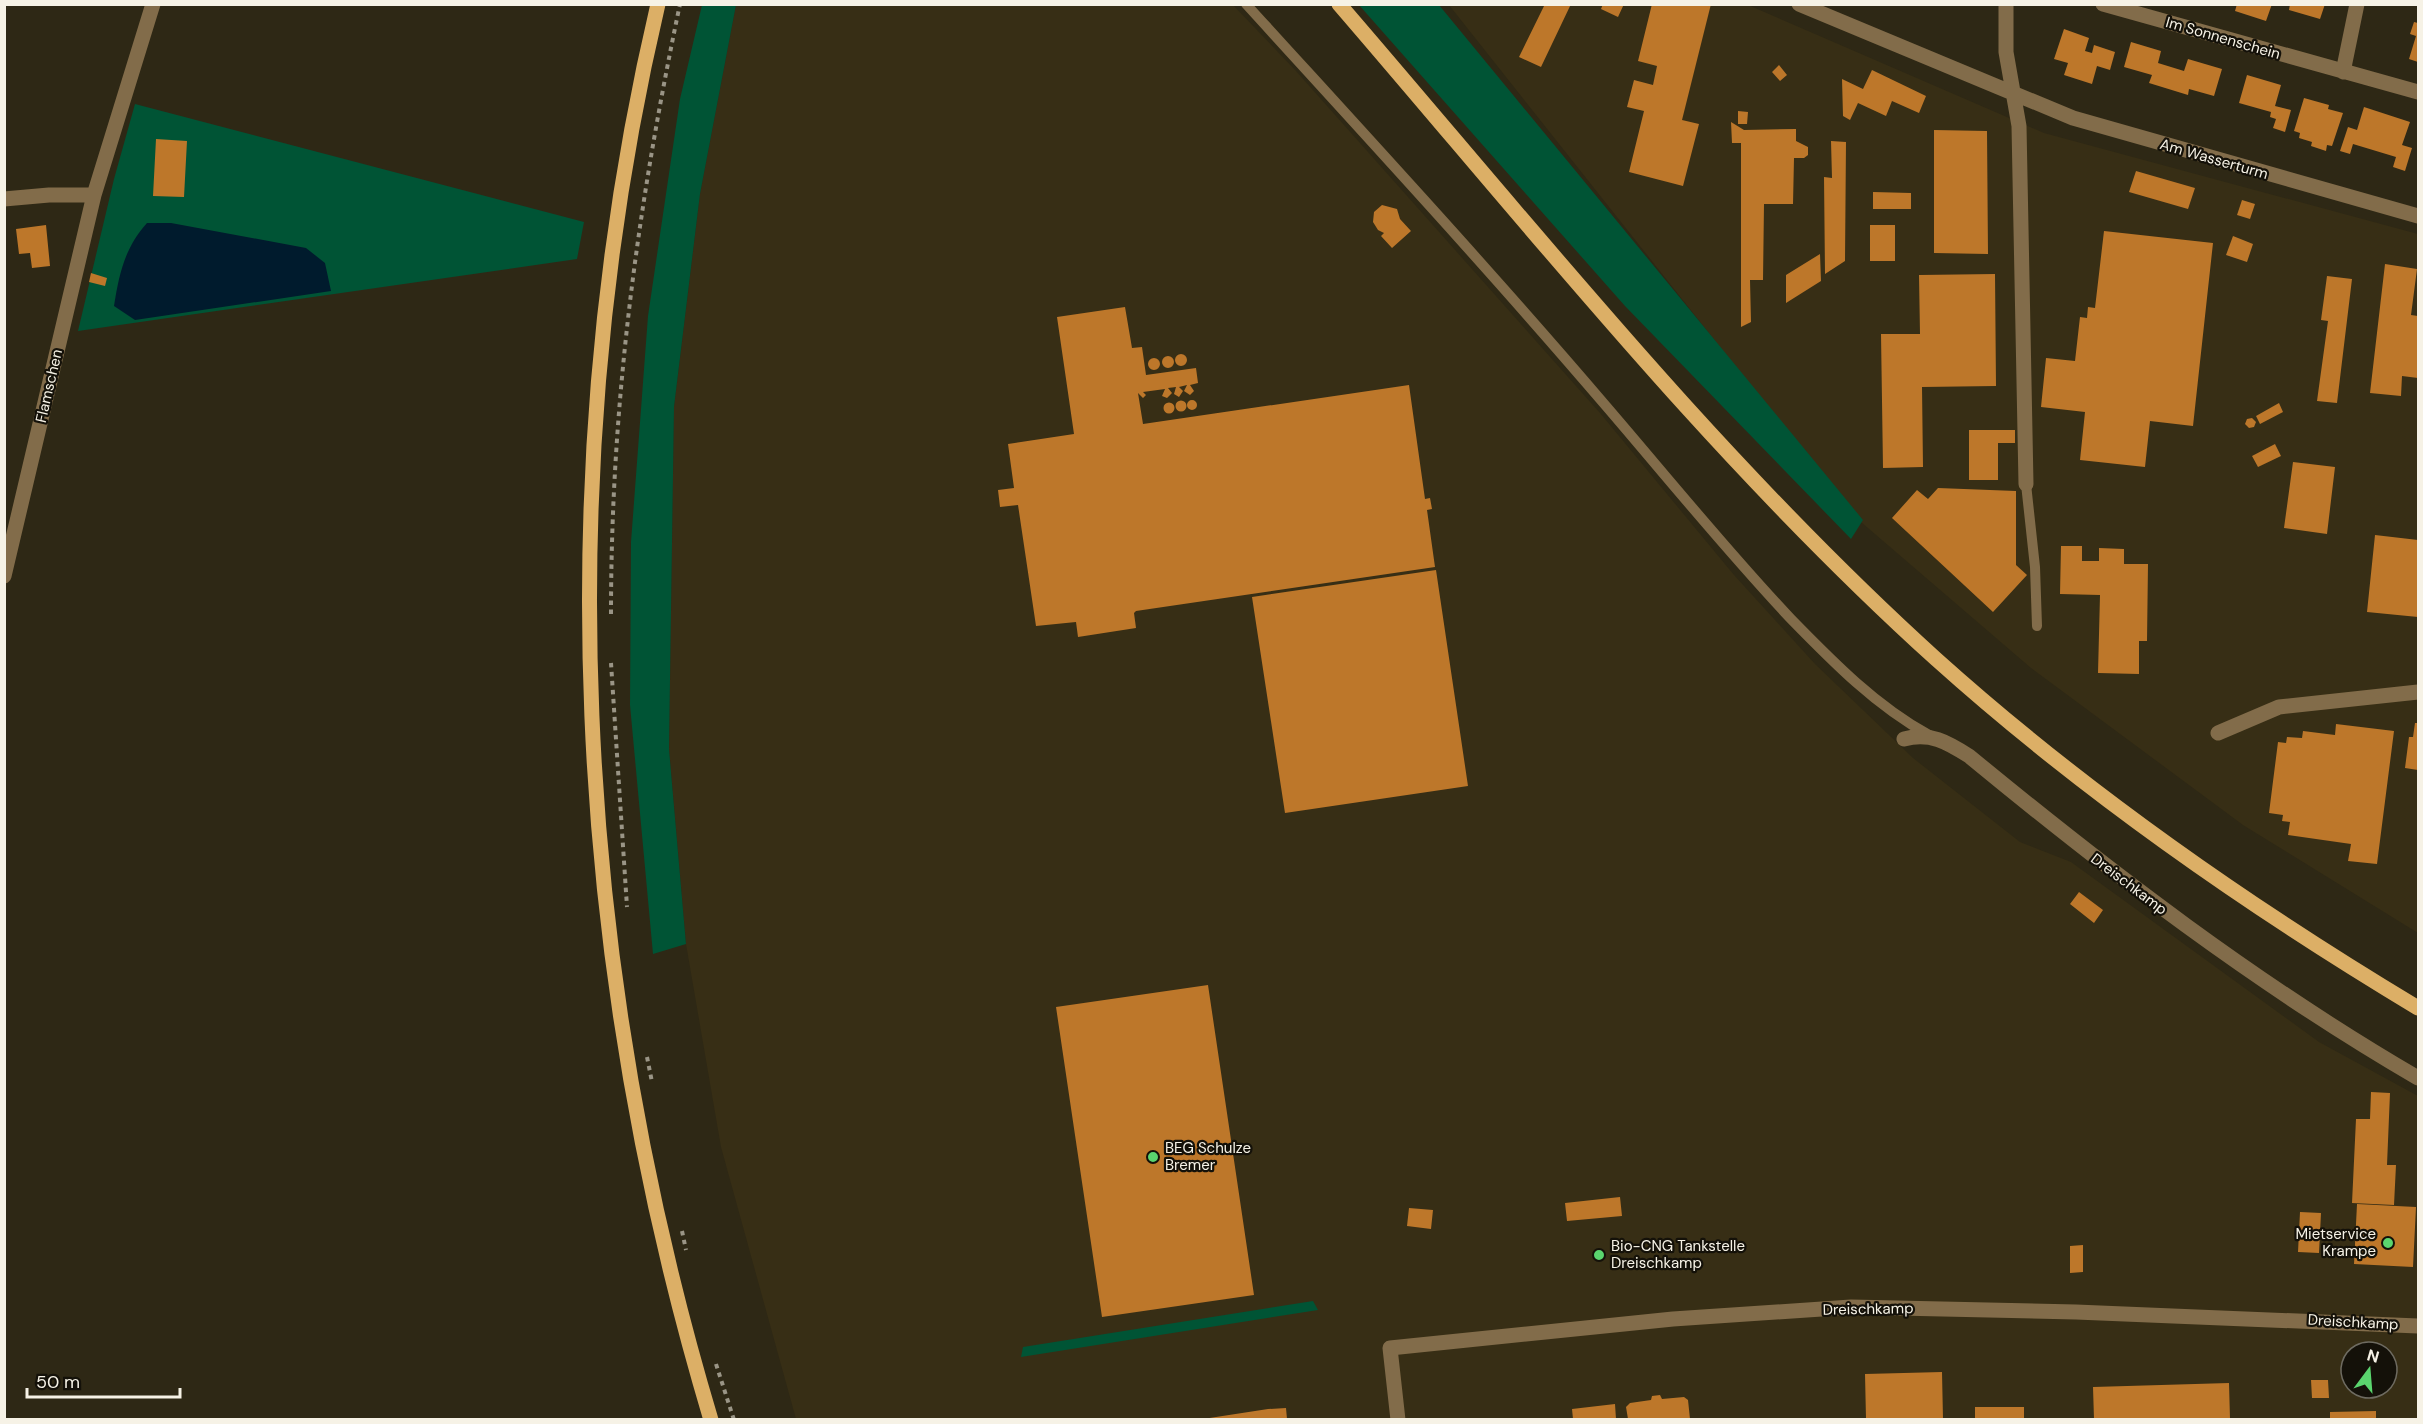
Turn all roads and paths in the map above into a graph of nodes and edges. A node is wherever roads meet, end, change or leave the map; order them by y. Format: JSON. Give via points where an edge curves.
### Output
{"nodes":[{"id":1,"x":153,"y":4,"type":"edge"},
{"id":2,"x":658,"y":4,"type":"edge"},
{"id":3,"x":680,"y":4,"type":"edge"},
{"id":4,"x":1246,"y":4,"type":"edge"},
{"id":5,"x":1339,"y":4,"type":"edge"},
{"id":6,"x":1799,"y":4,"type":"edge"},
{"id":7,"x":2006,"y":4,"type":"edge"},
{"id":8,"x":2103,"y":4,"type":"edge"},
{"id":9,"x":2357,"y":4,"type":"edge"},
{"id":10,"x":2343,"y":72,"type":"junction"},
{"id":11,"x":2418,"y":92,"type":"edge"},
{"id":12,"x":2012,"y":94,"type":"junction"},
{"id":13,"x":94,"y":195,"type":"junction"},
{"id":14,"x":4,"y":199,"type":"edge"},
{"id":15,"x":2418,"y":216,"type":"edge"},
{"id":16,"x":2026,"y":484,"type":"joint"},
{"id":17,"x":4,"y":576,"type":"edge"},
{"id":18,"x":611,"y":625,"type":"dead end"},
{"id":19,"x":2037,"y":626,"type":"dead end"},
{"id":20,"x":610,"y":656,"type":"dead end"},
{"id":21,"x":2418,"y":692,"type":"edge"},
{"id":22,"x":2218,"y":734,"type":"dead end"},
{"id":23,"x":1932,"y":737,"type":"junction"},
{"id":24,"x":1904,"y":739,"type":"dead end"},
{"id":25,"x":628,"y":915,"type":"dead end"},
{"id":26,"x":2418,"y":1008,"type":"edge"},
{"id":27,"x":646,"y":1049,"type":"dead end"},
{"id":28,"x":2418,"y":1078,"type":"edge"},
{"id":29,"x":654,"y":1094,"type":"dead end"},
{"id":30,"x":680,"y":1223,"type":"dead end"},
{"id":31,"x":687,"y":1255,"type":"dead end"},
{"id":32,"x":2418,"y":1326,"type":"edge"},
{"id":33,"x":714,"y":1358,"type":"dead end"},
{"id":34,"x":711,"y":1419,"type":"edge"},
{"id":35,"x":734,"y":1419,"type":"edge"},
{"id":36,"x":1398,"y":1419,"type":"edge"}],
"edges":[{"from":1,"to":13,"type":"street","name":"Flamschen"},
{"from":2,"to":34,"type":"main road","via":[[626,165],[598,397],[589,574],[591,718],[604,895],[633,1095],[667,1262]]},
{"from":3,"to":18,"type":"path","via":[[654,131],[630,285],[615,446]]},
{"from":4,"to":23,"type":"lane","via":[[1573,369],[1744,569],[1853,680],[1906,722]]},
{"from":5,"to":26,"type":"main road","via":[[1689,412],[1768,496],[1936,659],[2054,758],[2180,853]]},
{"from":6,"to":12,"type":"street","name":"Am Wasserturm"},
{"from":7,"to":12,"type":"street","via":[[2006,52]]},
{"from":8,"to":10,"type":"street","name":"Im Sonnenschein"},
{"from":9,"to":10,"type":"street"},
{"from":10,"to":11,"type":"street","name":"Im Sonnenschein"},
{"from":12,"to":15,"type":"street","name":"Am Wasserturm","via":[[2073,118]]},
{"from":12,"to":16,"type":"street","via":[[2019,126]]},
{"from":13,"to":14,"type":"street"},
{"from":13,"to":17,"type":"street","name":"Flamschen"},
{"from":16,"to":19,"type":"lane"},
{"from":20,"to":25,"type":"path"},
{"from":21,"to":22,"type":"street","via":[[2280,707]]},
{"from":23,"to":24,"type":"street","name":"Dreischkamp"},
{"from":23,"to":28,"type":"street","name":"Dreischkamp","via":[[1969,756],[2180,923],[2314,1014]]},
{"from":27,"to":29,"type":"path"},
{"from":30,"to":31,"type":"path"},
{"from":32,"to":36,"type":"street","name":"Dreischkamp","via":[[1851,1307],[1673,1319],[1390,1348]]},
{"from":33,"to":35,"type":"path"}]}
